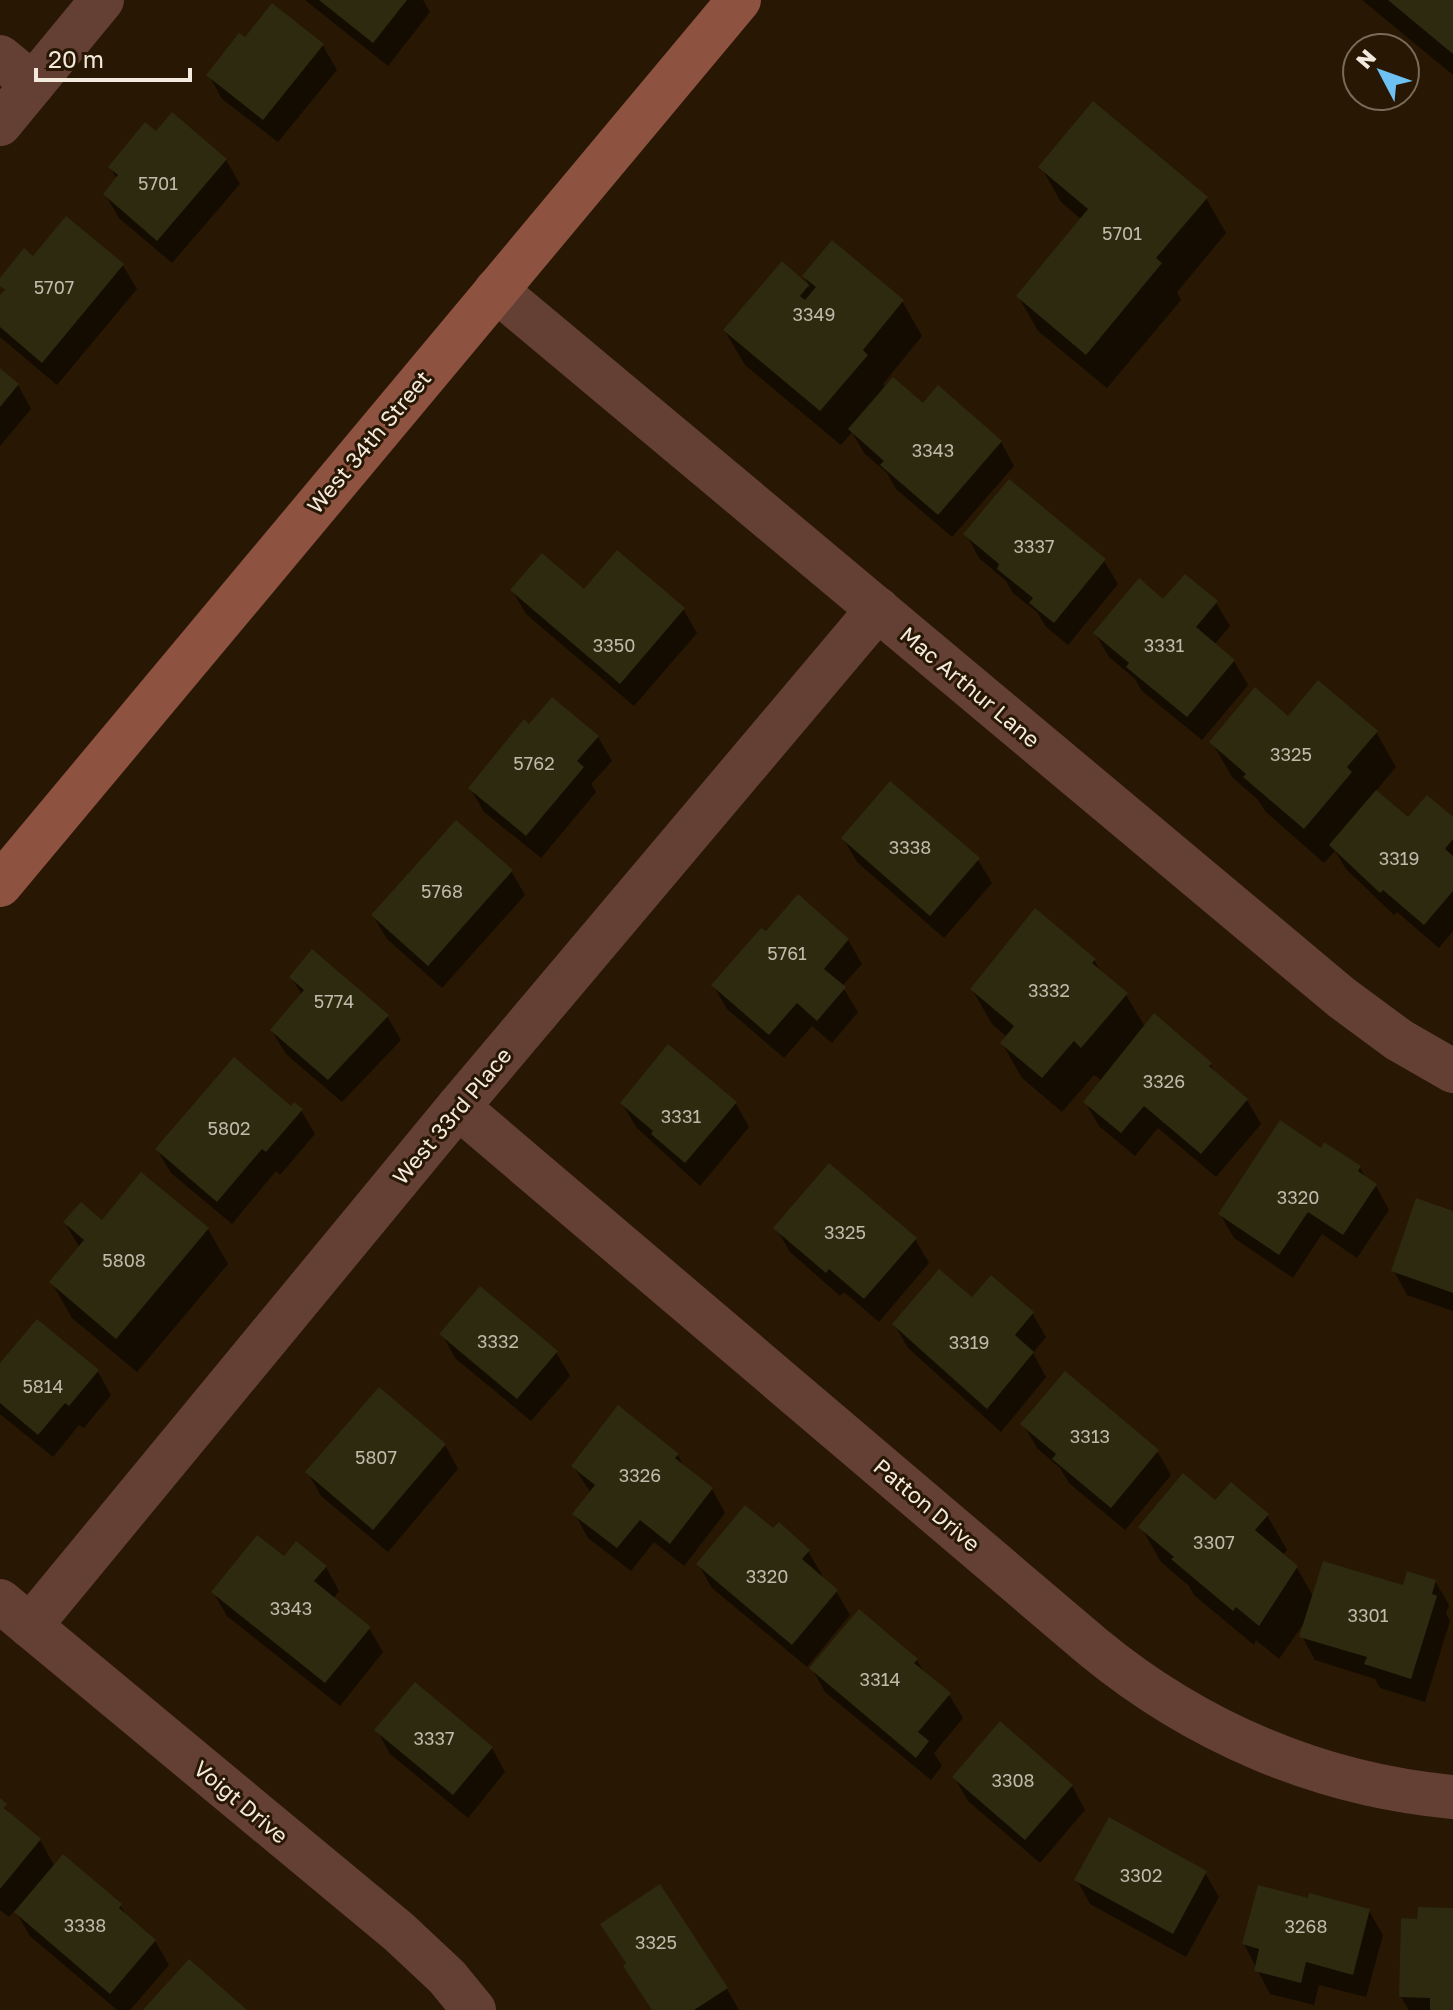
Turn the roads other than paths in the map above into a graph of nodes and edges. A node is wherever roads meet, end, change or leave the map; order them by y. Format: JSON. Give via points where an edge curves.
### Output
{"nodes":[{"id":1,"x":102,"y":0,"type":"edge"},
{"id":2,"x":739,"y":0,"type":"edge"},
{"id":3,"x":0,"y":57,"type":"edge"},
{"id":4,"x":33,"y":84,"type":"junction"},
{"id":5,"x":0,"y":124,"type":"edge"},
{"id":6,"x":496,"y":290,"type":"junction"},
{"id":7,"x":878,"y":609,"type":"junction"},
{"id":8,"x":0,"y":885,"type":"edge"},
{"id":9,"x":1453,"y":1071,"type":"edge"},
{"id":10,"x":458,"y":1107,"type":"junction"},
{"id":11,"x":15,"y":1614,"type":"edge"},
{"id":12,"x":1453,"y":1797,"type":"edge"},
{"id":13,"x":474,"y":2010,"type":"edge"}],
"edges":[{"from":1,"to":4,"type":"street"},
{"from":2,"to":6,"type":"street","name":"West 34th Street"},
{"from":3,"to":4,"type":"street"},
{"from":4,"to":5,"type":"street"},
{"from":6,"to":7,"type":"street","name":"Mac Arthur Lane"},
{"from":6,"to":8,"type":"street","name":"West 34th Street"},
{"from":7,"to":9,"type":"street","name":"Mac Arthur Lane","via":[[1342,998]]},
{"from":7,"to":10,"type":"street","name":"West 33rd Place"},
{"from":10,"to":11,"type":"street","name":"West 33rd Place"},
{"from":10,"to":12,"type":"street","name":"Patton Drive","via":[[1152,1692],[1234,1738],[1298,1764],[1368,1785]]},
{"from":11,"to":13,"type":"street","name":"Voigt Drive","via":[[399,1932]]}]}
